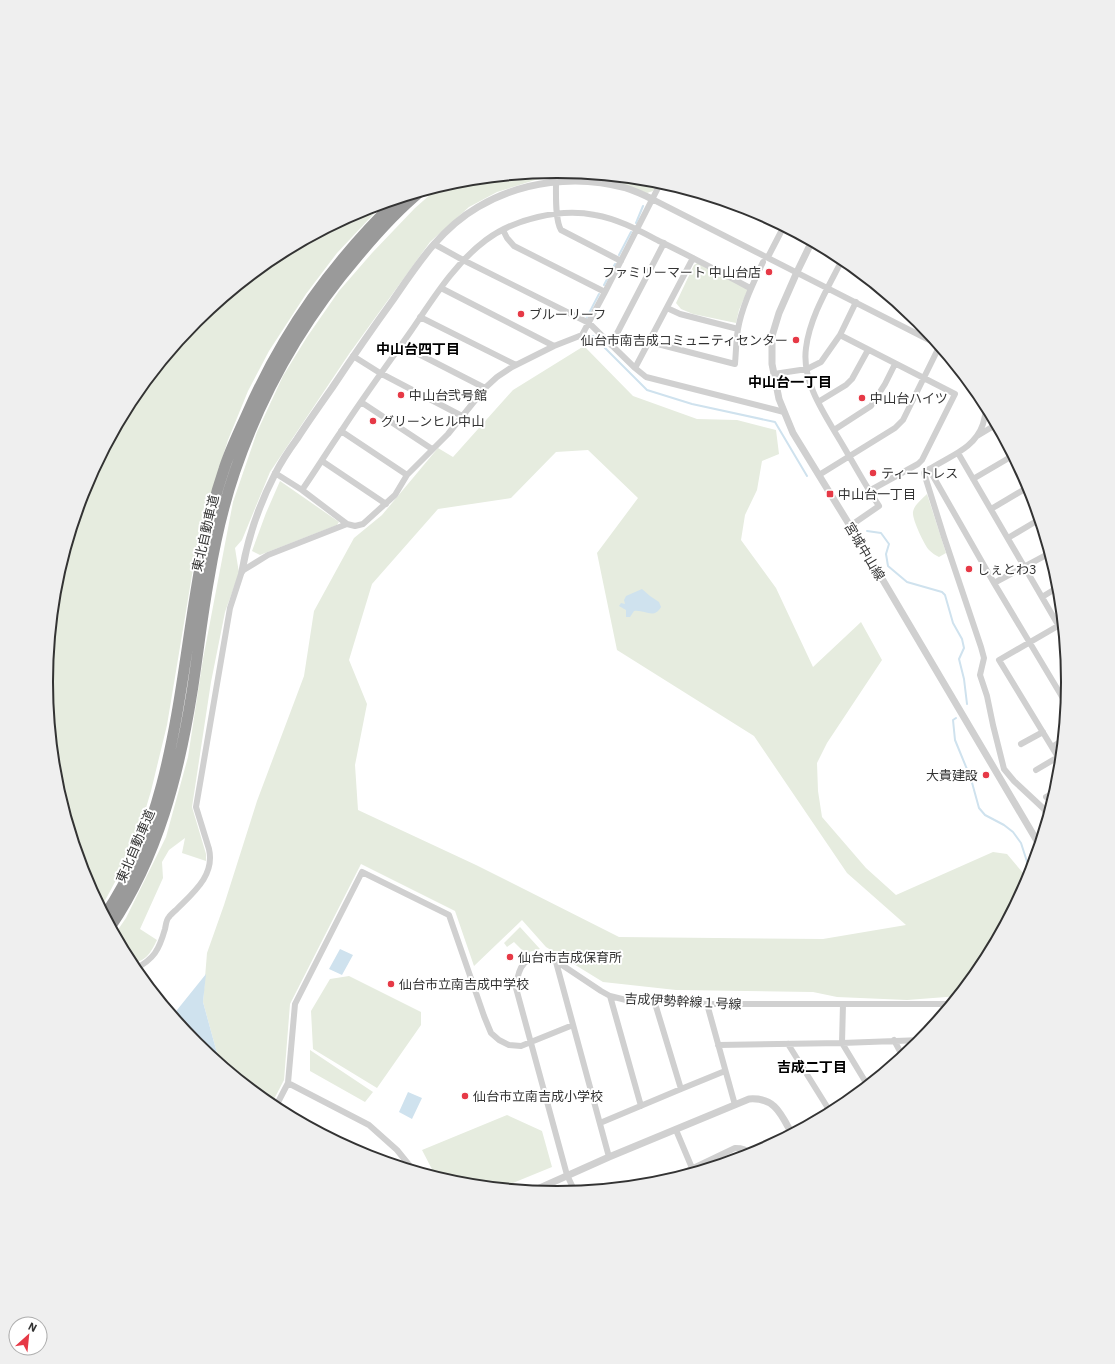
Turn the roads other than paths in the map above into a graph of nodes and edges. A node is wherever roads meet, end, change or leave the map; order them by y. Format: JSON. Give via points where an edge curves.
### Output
{"nodes":[{"id":1,"x":556,"y":182,"type":"junction"},
{"id":2,"x":658,"y":188,"type":"edge"},
{"id":3,"x":413,"y":199,"type":"edge"},
{"id":4,"x":652,"y":199,"type":"junction"},
{"id":5,"x":392,"y":205,"type":"edge"},
{"id":6,"x":557,"y":214,"type":"junction"},
{"id":7,"x":637,"y":229,"type":"junction"},
{"id":8,"x":502,"y":230,"type":"junction"},
{"id":9,"x":782,"y":230,"type":"edge"},
{"id":10,"x":664,"y":243,"type":"junction"},
{"id":11,"x":434,"y":244,"type":"junction"},
{"id":12,"x":810,"y":245,"type":"edge"},
{"id":13,"x":693,"y":258,"type":"junction"},
{"id":14,"x":463,"y":260,"type":"junction"},
{"id":15,"x":766,"y":260,"type":"junction"},
{"id":16,"x":621,"y":261,"type":"junction"},
{"id":17,"x":840,"y":264,"type":"edge"},
{"id":18,"x":797,"y":272,"type":"junction"},
{"id":19,"x":440,"y":288,"type":"junction"},
{"id":20,"x":750,"y":288,"type":"junction"},
{"id":21,"x":828,"y":288,"type":"junction"},
{"id":22,"x":605,"y":292,"type":"junction"},
{"id":23,"x":856,"y":302,"type":"junction"},
{"id":24,"x":667,"y":308,"type":"junction"},
{"id":25,"x":420,"y":317,"type":"junction"},
{"id":26,"x":589,"y":323,"type":"junction"},
{"id":27,"x":738,"y":329,"type":"junction"},
{"id":28,"x":840,"y":335,"type":"junction"},
{"id":29,"x":927,"y":339,"type":"edge"},
{"id":30,"x":650,"y":342,"type":"junction"},
{"id":31,"x":611,"y":344,"type":"junction"},
{"id":32,"x":401,"y":345,"type":"junction"},
{"id":33,"x":554,"y":346,"type":"junction"},
{"id":34,"x":937,"y":349,"type":"edge"},
{"id":35,"x":868,"y":350,"type":"junction"},
{"id":36,"x":353,"y":356,"type":"junction"},
{"id":37,"x":895,"y":364,"type":"junction"},
{"id":38,"x":516,"y":365,"type":"junction"},
{"id":39,"x":635,"y":368,"type":"junction"},
{"id":40,"x":806,"y":369,"type":"junction"},
{"id":41,"x":380,"y":373,"type":"junction"},
{"id":42,"x":774,"y":374,"type":"junction"},
{"id":43,"x":923,"y":378,"type":"junction"},
{"id":44,"x":485,"y":388,"type":"junction"},
{"id":45,"x":361,"y":402,"type":"junction"},
{"id":46,"x":818,"y":402,"type":"junction"},
{"id":47,"x":784,"y":412,"type":"junction"},
{"id":48,"x":985,"y":415,"type":"edge"},
{"id":49,"x":462,"y":416,"type":"junction"},
{"id":50,"x":992,"y":427,"type":"edge"},
{"id":51,"x":834,"y":430,"type":"junction"},
{"id":52,"x":341,"y":431,"type":"junction"},
{"id":53,"x":977,"y":436,"type":"junction"},
{"id":54,"x":432,"y":449,"type":"junction"},
{"id":55,"x":958,"y":453,"type":"junction"},
{"id":56,"x":849,"y":456,"type":"junction"},
{"id":57,"x":1009,"y":458,"type":"edge"},
{"id":58,"x":322,"y":461,"type":"junction"},
{"id":59,"x":930,"y":469,"type":"junction"},
{"id":60,"x":275,"y":473,"type":"junction"},
{"id":61,"x":407,"y":475,"type":"junction"},
{"id":62,"x":819,"y":475,"type":"junction"},
{"id":63,"x":973,"y":479,"type":"junction"},
{"id":64,"x":1024,"y":489,"type":"edge"},
{"id":65,"x":302,"y":490,"type":"junction"},
{"id":66,"x":869,"y":492,"type":"junction"},
{"id":67,"x":386,"y":504,"type":"junction"},
{"id":68,"x":991,"y":509,"type":"junction"},
{"id":69,"x":1036,"y":522,"type":"edge"},
{"id":70,"x":347,"y":524,"type":"junction"},
{"id":71,"x":850,"y":526,"type":"junction"},
{"id":72,"x":1008,"y":538,"type":"junction"},
{"id":73,"x":1046,"y":555,"type":"edge"},
{"id":74,"x":1024,"y":567,"type":"junction"},
{"id":75,"x":242,"y":571,"type":"junction"},
{"id":76,"x":994,"y":583,"type":"junction"},
{"id":77,"x":1053,"y":590,"type":"edge"},
{"id":78,"x":1042,"y":597,"type":"junction"},
{"id":79,"x":1058,"y":620,"type":"edge"},
{"id":80,"x":1059,"y":625,"type":"edge"},
{"id":81,"x":1029,"y":643,"type":"junction"},
{"id":82,"x":1062,"y":696,"type":"edge"},
{"id":83,"x":1043,"y":732,"type":"junction"},
{"id":84,"x":1059,"y":742,"type":"edge"},
{"id":85,"x":1021,"y":744,"type":"dead end"},
{"id":86,"x":1052,"y":746,"type":"junction"},
{"id":87,"x":1057,"y":754,"type":"edge"},
{"id":88,"x":1056,"y":761,"type":"edge"},
{"id":89,"x":1036,"y":770,"type":"dead end"},
{"id":90,"x":1045,"y":812,"type":"edge"},
{"id":91,"x":1036,"y":840,"type":"edge"},
{"id":92,"x":108,"y":911,"type":"edge"},
{"id":93,"x":114,"y":921,"type":"edge"},
{"id":94,"x":556,"y":962,"type":"junction"},
{"id":95,"x":141,"y":966,"type":"edge"},
{"id":96,"x":610,"y":996,"type":"junction"},
{"id":97,"x":654,"y":1000,"type":"junction"},
{"id":98,"x":707,"y":1004,"type":"junction"},
{"id":99,"x":844,"y":1004,"type":"junction"},
{"id":100,"x":946,"y":1004,"type":"edge"},
{"id":101,"x":573,"y":1025,"type":"junction"},
{"id":102,"x":894,"y":1040,"type":"junction"},
{"id":103,"x":913,"y":1040,"type":"edge"},
{"id":104,"x":531,"y":1043,"type":"junction"},
{"id":105,"x":842,"y":1043,"type":"junction"},
{"id":106,"x":788,"y":1044,"type":"junction"},
{"id":107,"x":718,"y":1045,"type":"junction"},
{"id":108,"x":900,"y":1052,"type":"edge"},
{"id":109,"x":725,"y":1071,"type":"junction"},
{"id":110,"x":865,"y":1082,"type":"edge"},
{"id":111,"x":288,"y":1083,"type":"junction"},
{"id":112,"x":681,"y":1089,"type":"junction"},
{"id":113,"x":278,"y":1102,"type":"edge"},
{"id":114,"x":736,"y":1105,"type":"junction"},
{"id":115,"x":641,"y":1106,"type":"junction"},
{"id":116,"x":828,"y":1108,"type":"edge"},
{"id":117,"x":600,"y":1123,"type":"junction"},
{"id":118,"x":676,"y":1130,"type":"junction"},
{"id":119,"x":790,"y":1130,"type":"edge"},
{"id":120,"x":745,"y":1150,"type":"edge"},
{"id":121,"x":609,"y":1157,"type":"junction"},
{"id":122,"x":409,"y":1164,"type":"edge"},
{"id":123,"x":692,"y":1168,"type":"joint"},
{"id":124,"x":568,"y":1175,"type":"junction"},
{"id":125,"x":545,"y":1186,"type":"edge"},
{"id":126,"x":572,"y":1186,"type":"edge"}],
"edges":[{"from":1,"to":4,"type":"street","via":[[604,183],[627,188]]},
{"from":1,"to":6,"type":"street"},
{"from":1,"to":11,"type":"street","via":[[522,187],[501,195],[478,207],[448,229]]},
{"from":2,"to":4,"type":"street"},
{"from":3,"to":93,"type":"highway","name":"東北自動車道","via":[[367,246],[322,301],[272,382],[245,443],[217,537],[183,743],[165,814],[144,868]]},
{"from":4,"to":7,"type":"street"},
{"from":4,"to":15,"type":"street"},
{"from":5,"to":92,"type":"highway","name":"東北自動車道","via":[[337,264],[298,317],[265,374],[235,439],[216,497],[203,551],[176,722],[162,785],[135,862]]},
{"from":6,"to":7,"type":"street","via":[[595,215]]},
{"from":6,"to":8,"type":"street","via":[[530,218]]},
{"from":6,"to":16,"type":"street","via":[[561,230]]},
{"from":7,"to":10,"type":"street"},
{"from":7,"to":16,"type":"street"},
{"from":8,"to":14,"type":"street","via":[[486,239]]},
{"from":8,"to":22,"type":"street","via":[[514,246]]},
{"from":9,"to":15,"type":"street"},
{"from":10,"to":13,"type":"street"},
{"from":10,"to":31,"type":"street"},
{"from":11,"to":14,"type":"street"},
{"from":11,"to":36,"type":"street"},
{"from":12,"to":18,"type":"street","name":"宮城中山線"},
{"from":13,"to":20,"type":"street"},
{"from":13,"to":24,"type":"street"},
{"from":14,"to":19,"type":"street"},
{"from":14,"to":26,"type":"street"},
{"from":15,"to":18,"type":"street"},
{"from":15,"to":20,"type":"street"},
{"from":16,"to":22,"type":"street"},
{"from":17,"to":21,"type":"street"},
{"from":18,"to":21,"type":"street"},
{"from":18,"to":42,"type":"street","name":"宮城中山線","via":[[778,313],[772,336]]},
{"from":19,"to":25,"type":"street"},
{"from":19,"to":33,"type":"street"},
{"from":20,"to":27,"type":"street"},
{"from":21,"to":23,"type":"street"},
{"from":21,"to":40,"type":"street","via":[[812,321],[805,350]]},
{"from":22,"to":26,"type":"street"},
{"from":23,"to":28,"type":"street"},
{"from":23,"to":29,"type":"street"},
{"from":24,"to":27,"type":"street","via":[[680,314]]},
{"from":24,"to":30,"type":"street"},
{"from":25,"to":32,"type":"street"},
{"from":25,"to":38,"type":"street"},
{"from":26,"to":31,"type":"street"},
{"from":26,"to":33,"type":"street","via":[[582,335]]},
{"from":27,"to":30,"type":"street","via":[[735,364]]},
{"from":28,"to":35,"type":"street"},
{"from":28,"to":40,"type":"street","via":[[821,362]]},
{"from":30,"to":39,"type":"street"},
{"from":31,"to":39,"type":"street"},
{"from":32,"to":41,"type":"street"},
{"from":32,"to":44,"type":"street"},
{"from":33,"to":38,"type":"street"},
{"from":34,"to":43,"type":"street"},
{"from":35,"to":37,"type":"street"},
{"from":35,"to":46,"type":"street","via":[[852,379]]},
{"from":36,"to":41,"type":"street"},
{"from":36,"to":60,"type":"street"},
{"from":37,"to":43,"type":"street"},
{"from":37,"to":51,"type":"street","via":[[871,406]]},
{"from":38,"to":44,"type":"street"},
{"from":39,"to":47,"type":"street","via":[[646,376]]},
{"from":40,"to":42,"type":"street"},
{"from":40,"to":46,"type":"street"},
{"from":41,"to":45,"type":"street"},
{"from":41,"to":49,"type":"street"},
{"from":42,"to":47,"type":"street","name":"宮城中山線","via":[[778,399]]},
{"from":43,"to":56,"type":"street","via":[[902,420],[895,428]]},
{"from":43,"to":66,"type":"street","via":[[955,394],[922,460]]},
{"from":44,"to":49,"type":"street"},
{"from":45,"to":52,"type":"street"},
{"from":45,"to":54,"type":"street"},
{"from":46,"to":51,"type":"street"},
{"from":47,"to":62,"type":"street","name":"宮城中山線","via":[[793,433]]},
{"from":48,"to":53,"type":"street"},
{"from":49,"to":54,"type":"street"},
{"from":50,"to":53,"type":"street"},
{"from":51,"to":56,"type":"street"},
{"from":52,"to":58,"type":"street"},
{"from":52,"to":61,"type":"street"},
{"from":53,"to":55,"type":"street"},
{"from":54,"to":61,"type":"street"},
{"from":55,"to":59,"type":"street"},
{"from":55,"to":63,"type":"street"},
{"from":56,"to":62,"type":"street"},
{"from":56,"to":66,"type":"street"},
{"from":57,"to":63,"type":"street"},
{"from":58,"to":65,"type":"street"},
{"from":58,"to":67,"type":"street"},
{"from":59,"to":76,"type":"street"},
{"from":59,"to":90,"type":"street","via":[[924,473],[984,658],[980,675],[1004,769]]},
{"from":60,"to":65,"type":"street"},
{"from":60,"to":75,"type":"street","via":[[254,521]]},
{"from":61,"to":67,"type":"street","via":[[395,496]]},
{"from":62,"to":71,"type":"street","name":"宮城中山線"},
{"from":63,"to":68,"type":"street"},
{"from":64,"to":68,"type":"street"},
{"from":65,"to":70,"type":"street"},
{"from":66,"to":71,"type":"street","via":[[879,506]]},
{"from":67,"to":70,"type":"street","via":[[363,524]]},
{"from":68,"to":72,"type":"street"},
{"from":69,"to":72,"type":"street"},
{"from":70,"to":75,"type":"street","via":[[268,555]]},
{"from":71,"to":91,"type":"street","name":"宮城中山線"},
{"from":72,"to":74,"type":"street"},
{"from":73,"to":74,"type":"street"},
{"from":74,"to":76,"type":"street"},
{"from":74,"to":78,"type":"street"},
{"from":75,"to":95,"type":"street","via":[[230,608],[196,808],[211,856],[209,870],[201,885],[168,918],[155,955]]},
{"from":76,"to":81,"type":"street"},
{"from":77,"to":78,"type":"street"},
{"from":78,"to":79,"type":"street"},
{"from":80,"to":81,"type":"street"},
{"from":81,"to":82,"type":"street"},
{"from":81,"to":83,"type":"street","via":[[999,660]]},
{"from":83,"to":85,"type":"street"},
{"from":83,"to":86,"type":"street"},
{"from":84,"to":86,"type":"street"},
{"from":86,"to":87,"type":"street"},
{"from":88,"to":89,"type":"street"},
{"from":94,"to":96,"type":"street","name":"吉成伊勢幹線１号線"},
{"from":94,"to":101,"type":"street"},
{"from":94,"to":104,"type":"street","name":"吉成伊勢幹線１号線","via":[[550,956],[528,959],[521,966],[517,978],[516,988]]},
{"from":96,"to":97,"type":"street","name":"吉成伊勢幹線１号線","via":[[630,1001]]},
{"from":96,"to":115,"type":"street"},
{"from":97,"to":98,"type":"street","name":"吉成伊勢幹線１号線"},
{"from":97,"to":112,"type":"street"},
{"from":98,"to":99,"type":"street","name":"吉成伊勢幹線１号線"},
{"from":98,"to":107,"type":"street"},
{"from":99,"to":100,"type":"street","name":"吉成伊勢幹線１号線"},
{"from":99,"to":105,"type":"street"},
{"from":101,"to":104,"type":"street"},
{"from":101,"to":117,"type":"street"},
{"from":102,"to":103,"type":"street"},
{"from":102,"to":105,"type":"street"},
{"from":102,"to":108,"type":"street"},
{"from":104,"to":111,"type":"street","via":[[510,1046],[491,1033],[449,915],[362,872],[295,1004]]},
{"from":104,"to":124,"type":"street","name":"吉成伊勢幹線１号線"},
{"from":105,"to":106,"type":"street"},
{"from":105,"to":110,"type":"street"},
{"from":106,"to":107,"type":"street"},
{"from":106,"to":116,"type":"street"},
{"from":107,"to":109,"type":"street"},
{"from":109,"to":112,"type":"street"},
{"from":109,"to":114,"type":"street"},
{"from":111,"to":113,"type":"street"},
{"from":111,"to":122,"type":"street","via":[[369,1125]]},
{"from":112,"to":115,"type":"street"},
{"from":114,"to":118,"type":"street"},
{"from":114,"to":119,"type":"street","via":[[759,1098],[769,1102],[779,1111]]},
{"from":115,"to":117,"type":"street"},
{"from":117,"to":121,"type":"street"},
{"from":118,"to":121,"type":"street"},
{"from":118,"to":123,"type":"street"},
{"from":120,"to":123,"type":"street","via":[[735,1148]]},
{"from":121,"to":124,"type":"street"},
{"from":124,"to":125,"type":"street"},
{"from":124,"to":126,"type":"street","name":"吉成伊勢幹線１号線"}]}
